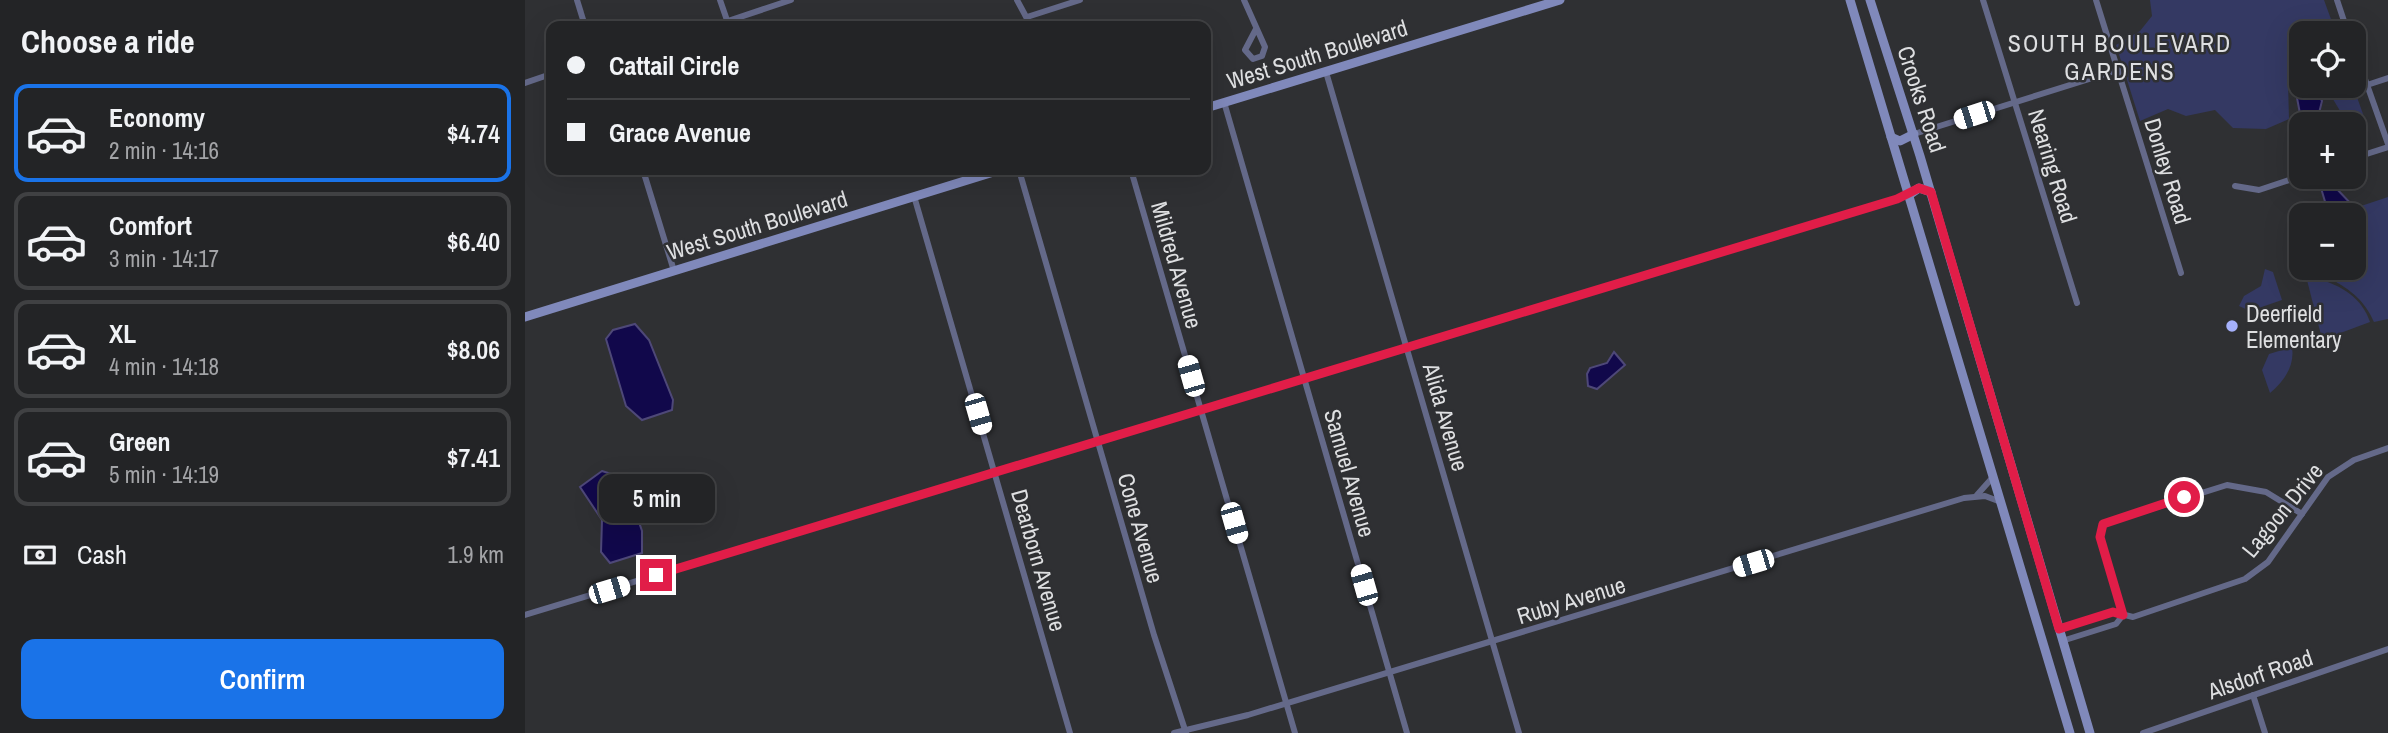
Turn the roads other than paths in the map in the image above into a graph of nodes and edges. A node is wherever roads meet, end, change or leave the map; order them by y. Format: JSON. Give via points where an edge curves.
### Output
{"nodes":[{"id":1,"x":577,"y":0,"type":"edge"},
{"id":2,"x":720,"y":0,"type":"edge"},
{"id":3,"x":791,"y":0,"type":"edge"},
{"id":4,"x":1017,"y":0,"type":"edge"},
{"id":5,"x":1080,"y":0,"type":"edge"},
{"id":6,"x":1244,"y":0,"type":"edge"},
{"id":7,"x":1560,"y":0,"type":"edge"},
{"id":8,"x":1850,"y":0,"type":"edge"},
{"id":9,"x":1870,"y":0,"type":"edge"},
{"id":10,"x":1983,"y":0,"type":"edge"},
{"id":11,"x":2096,"y":0,"type":"edge"},
{"id":12,"x":2337,"y":0,"type":"edge"},
{"id":13,"x":1027,"y":17,"type":"junction"},
{"id":14,"x":583,"y":21,"type":"edge"},
{"id":15,"x":727,"y":21,"type":"edge"},
{"id":16,"x":736,"y":21,"type":"edge"},
{"id":17,"x":1029,"y":21,"type":"edge"},
{"id":18,"x":2345,"y":21,"type":"edge"},
{"id":19,"x":1256,"y":29,"type":"dead end"},
{"id":20,"x":2118,"y":70,"type":"junction"},
{"id":21,"x":1326,"y":72,"type":"junction"},
{"id":22,"x":546,"y":76,"type":"edge"},
{"id":23,"x":2388,"y":78,"type":"edge"},
{"id":24,"x":2366,"y":82,"type":"edge"},
{"id":25,"x":525,"y":83,"type":"edge"},
{"id":26,"x":2367,"y":85,"type":"junction"},
{"id":27,"x":1224,"y":102,"type":"junction"},
{"id":28,"x":2015,"y":102,"type":"junction"},
{"id":29,"x":1211,"y":106,"type":"edge"},
{"id":30,"x":1914,"y":134,"type":"junction"},
{"id":31,"x":1891,"y":136,"type":"junction"},
{"id":32,"x":2388,"y":145,"type":"edge"},
{"id":33,"x":2366,"y":153,"type":"edge"},
{"id":34,"x":645,"y":175,"type":"edge"},
{"id":35,"x":983,"y":175,"type":"edge"},
{"id":36,"x":1020,"y":175,"type":"edge"},
{"id":37,"x":1132,"y":175,"type":"edge"},
{"id":38,"x":2289,"y":180,"type":"edge"},
{"id":39,"x":2235,"y":186,"type":"dead end"},
{"id":40,"x":1931,"y":192,"type":"junction"},
{"id":41,"x":1909,"y":195,"type":"junction"},
{"id":42,"x":914,"y":196,"type":"junction"},
{"id":43,"x":674,"y":271,"type":"junction"},
{"id":44,"x":2181,"y":273,"type":"dead end"},
{"id":45,"x":2077,"y":303,"type":"dead end"},
{"id":46,"x":525,"y":317,"type":"edge"},
{"id":47,"x":1407,"y":347,"type":"junction"},
{"id":48,"x":1304,"y":379,"type":"junction"},
{"id":49,"x":1201,"y":410,"type":"junction"},
{"id":50,"x":1097,"y":441,"type":"junction"},
{"id":51,"x":2388,"y":448,"type":"edge"},
{"id":52,"x":995,"y":472,"type":"junction"},
{"id":53,"x":1993,"y":475,"type":"junction"},
{"id":54,"x":2017,"y":486,"type":"junction"},
{"id":55,"x":1976,"y":496,"type":"junction"},
{"id":56,"x":2002,"y":502,"type":"junction"},
{"id":57,"x":2302,"y":514,"type":"junction"},
{"id":58,"x":2029,"y":593,"type":"junction"},
{"id":59,"x":2050,"y":598,"type":"junction"},
{"id":60,"x":525,"y":615,"type":"edge"},
{"id":61,"x":2123,"y":615,"type":"junction"},
{"id":62,"x":2059,"y":629,"type":"junction"},
{"id":63,"x":2063,"y":641,"type":"junction"},
{"id":64,"x":1493,"y":642,"type":"junction"},
{"id":65,"x":2388,"y":649,"type":"edge"},
{"id":66,"x":1390,"y":673,"type":"junction"},
{"id":67,"x":2253,"y":695,"type":"junction"},
{"id":68,"x":1286,"y":704,"type":"junction"},
{"id":69,"x":1185,"y":732,"type":"edge"},
{"id":70,"x":1070,"y":733,"type":"edge"},
{"id":71,"x":1174,"y":733,"type":"edge"},
{"id":72,"x":1295,"y":733,"type":"edge"},
{"id":73,"x":1407,"y":733,"type":"edge"},
{"id":74,"x":1519,"y":733,"type":"edge"},
{"id":75,"x":2070,"y":733,"type":"edge"},
{"id":76,"x":2090,"y":733,"type":"edge"},
{"id":77,"x":2143,"y":733,"type":"edge"},
{"id":78,"x":2265,"y":733,"type":"edge"}],
"edges":[{"from":1,"to":14,"type":"street"},
{"from":2,"to":15,"type":"street"},
{"from":3,"to":16,"type":"street"},
{"from":4,"to":13,"type":"street"},
{"from":5,"to":13,"type":"street"},
{"from":6,"to":19,"type":"street"},
{"from":7,"to":21,"type":"main road","name":"West South Boulevard"},
{"from":8,"to":31,"type":"main road","name":"Crooks Road"},
{"from":9,"to":30,"type":"main road","name":"Crooks Road"},
{"from":10,"to":28,"type":"street","name":"Nearing Road"},
{"from":11,"to":20,"type":"street","name":"Donley Road"},
{"from":12,"to":18,"type":"street"},
{"from":13,"to":17,"type":"street"},
{"from":20,"to":28,"type":"street"},
{"from":20,"to":44,"type":"street","name":"Donley Road"},
{"from":21,"to":27,"type":"main road","name":"West South Boulevard"},
{"from":21,"to":47,"type":"street","name":"Alida Avenue"},
{"from":22,"to":25,"type":"street"},
{"from":23,"to":26,"type":"street"},
{"from":24,"to":26,"type":"street"},
{"from":26,"to":32,"type":"street"},
{"from":27,"to":29,"type":"main road","name":"West South Boulevard"},
{"from":27,"to":48,"type":"street","name":"Samuel Avenue"},
{"from":28,"to":30,"type":"street"},
{"from":28,"to":45,"type":"street","name":"Nearing Road"},
{"from":30,"to":31,"type":"main road","via":[[1900,141]]},
{"from":30,"to":40,"type":"main road","name":"Crooks Road"},
{"from":31,"to":41,"type":"main road","name":"Crooks Road"},
{"from":32,"to":33,"type":"street"},
{"from":34,"to":43,"type":"street"},
{"from":35,"to":42,"type":"main road","name":"West South Boulevard"},
{"from":36,"to":50,"type":"street","name":"Cone Avenue"},
{"from":37,"to":49,"type":"street","name":"Mildred Avenue"},
{"from":38,"to":39,"type":"street","via":[[2259,190]]},
{"from":40,"to":41,"type":"main road","via":[[1919,188]]},
{"from":40,"to":54,"type":"main road","name":"Crooks Road"},
{"from":41,"to":47,"type":"street"},
{"from":41,"to":53,"type":"main road","name":"Crooks Road"},
{"from":42,"to":43,"type":"main road","name":"West South Boulevard"},
{"from":42,"to":52,"type":"street","name":"Dearborn Avenue"},
{"from":43,"to":46,"type":"main road","name":"West South Boulevard"},
{"from":47,"to":48,"type":"street"},
{"from":47,"to":64,"type":"street","name":"Alida Avenue"},
{"from":48,"to":49,"type":"street"},
{"from":48,"to":66,"type":"street","name":"Samuel Avenue"},
{"from":49,"to":50,"type":"street"},
{"from":49,"to":68,"type":"street","name":"Mildred Avenue"},
{"from":50,"to":52,"type":"street"},
{"from":50,"to":69,"type":"street","name":"Cone Avenue"},
{"from":51,"to":57,"type":"street","name":"Lagoon Drive","via":[[2337,470]]},
{"from":52,"to":60,"type":"street"},
{"from":52,"to":70,"type":"street","name":"Dearborn Avenue"},
{"from":53,"to":54,"type":"main road","via":[[2003,484]]},
{"from":53,"to":55,"type":"street"},
{"from":53,"to":56,"type":"main road","name":"Crooks Road"},
{"from":54,"to":59,"type":"main road","name":"Crooks Road"},
{"from":55,"to":56,"type":"street","name":"Ruby Avenue"},
{"from":55,"to":64,"type":"street","name":"Ruby Avenue"},
{"from":56,"to":58,"type":"main road","name":"Crooks Road"},
{"from":57,"to":61,"type":"street","name":"Lagoon Drive","via":[[2269,562],[2245,579],[2133,617]]},
{"from":57,"to":61,"type":"street","via":[[2266,492],[2227,485],[2103,524],[2100,537]]},
{"from":58,"to":59,"type":"main road","via":[[2040,589]]},
{"from":58,"to":75,"type":"main road","name":"Crooks Road"},
{"from":59,"to":62,"type":"main road","name":"Crooks Road"},
{"from":61,"to":62,"type":"street","name":"Lagoon Drive","via":[[2113,612]]},
{"from":61,"to":63,"type":"street","name":"Lagoon Drive","via":[[2116,624]]},
{"from":62,"to":63,"type":"main road","name":"Crooks Road"},
{"from":63,"to":76,"type":"main road","name":"Crooks Road"},
{"from":64,"to":66,"type":"street","name":"Ruby Avenue"},
{"from":64,"to":74,"type":"street","name":"Alida Avenue"},
{"from":65,"to":67,"type":"street","name":"Alsdorf Road"},
{"from":66,"to":68,"type":"street","name":"Ruby Avenue"},
{"from":66,"to":73,"type":"street","name":"Samuel Avenue"},
{"from":67,"to":77,"type":"street","name":"Alsdorf Road"},
{"from":67,"to":78,"type":"street"},
{"from":68,"to":69,"type":"street","name":"Ruby Avenue"},
{"from":68,"to":72,"type":"street","name":"Mildred Avenue"},
{"from":69,"to":71,"type":"street","name":"Ruby Avenue"}]}
